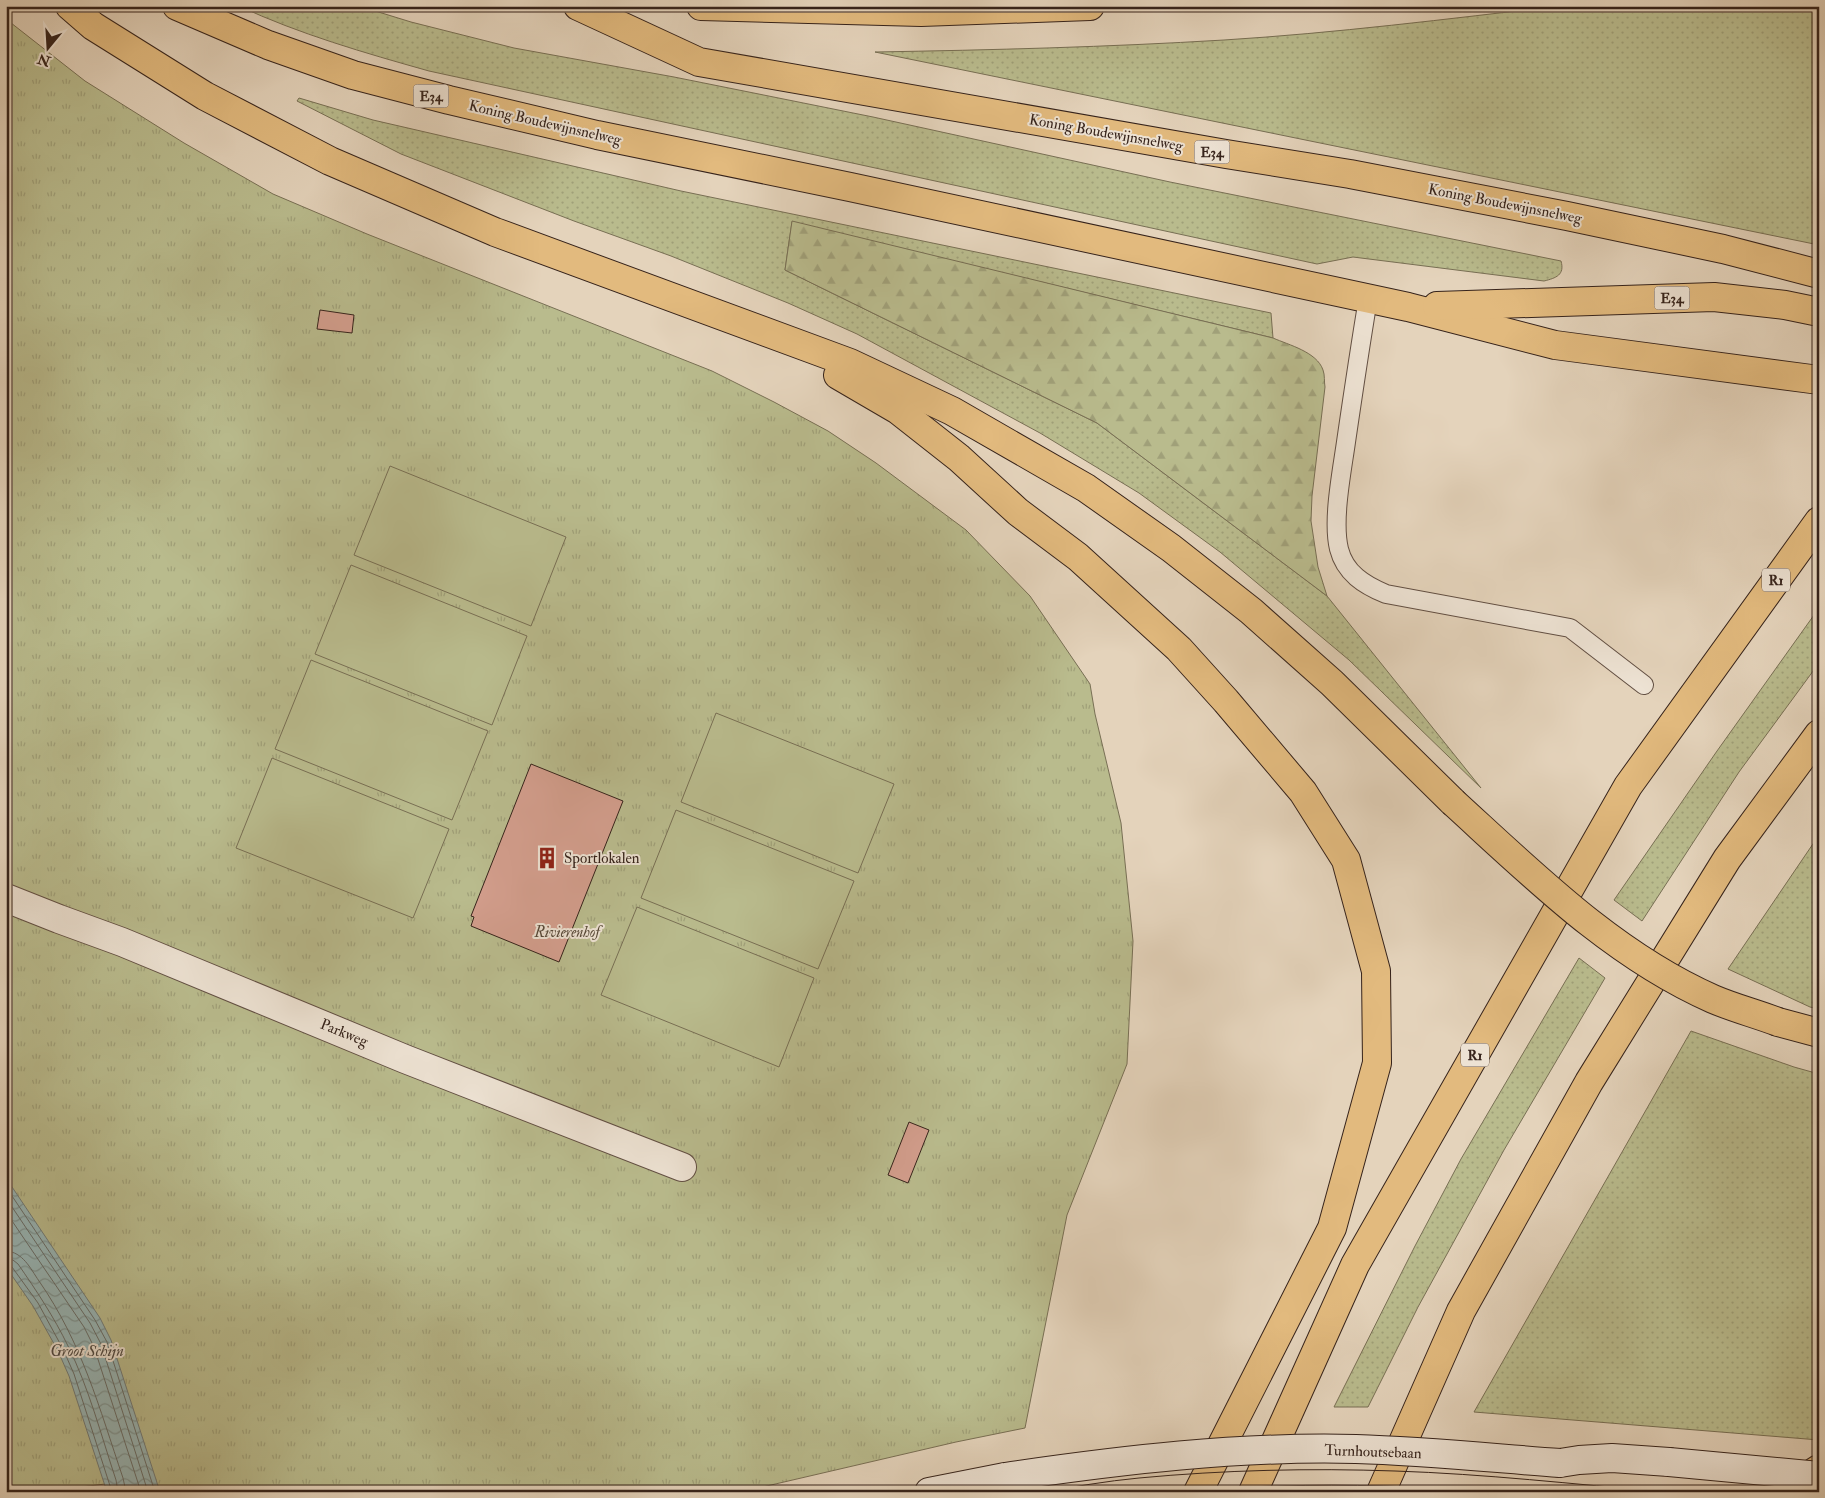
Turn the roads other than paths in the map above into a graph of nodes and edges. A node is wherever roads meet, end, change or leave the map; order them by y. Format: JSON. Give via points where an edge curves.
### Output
{"nodes":[{"id":1,"x":70,"y":6,"type":"edge"},
{"id":2,"x":178,"y":6,"type":"edge"},
{"id":3,"x":578,"y":6,"type":"edge"},
{"id":4,"x":701,"y":6,"type":"edge"},
{"id":5,"x":1090,"y":6,"type":"edge"},
{"id":6,"x":1814,"y":273,"type":"edge"},
{"id":7,"x":1368,"y":299,"type":"junction"},
{"id":8,"x":1408,"y":307,"type":"junction"},
{"id":9,"x":1819,"y":312,"type":"edge"},
{"id":10,"x":742,"y":323,"type":"junction"},
{"id":11,"x":1733,"y":368,"type":"junction"},
{"id":12,"x":1819,"y":380,"type":"edge"},
{"id":13,"x":1819,"y":393,"type":"edge"},
{"id":14,"x":1819,"y":520,"type":"edge"},
{"id":15,"x":1644,"y":685,"type":"dead end"},
{"id":16,"x":1819,"y":734,"type":"edge"},
{"id":17,"x":6,"y":898,"type":"edge"},
{"id":18,"x":1819,"y":1033,"type":"edge"},
{"id":19,"x":682,"y":1167,"type":"dead end"},
{"id":20,"x":1819,"y":1469,"type":"edge"},
{"id":21,"x":1819,"y":1476,"type":"edge"},
{"id":22,"x":929,"y":1492,"type":"edge"},
{"id":23,"x":1198,"y":1492,"type":"edge"},
{"id":24,"x":1253,"y":1492,"type":"edge"},
{"id":25,"x":1381,"y":1492,"type":"edge"},
{"id":26,"x":1783,"y":1492,"type":"edge"}],
"edges":[{"from":1,"to":10,"type":"highway","via":[[93,26],[205,96],[330,161],[495,232]]},
{"from":2,"to":7,"type":"highway","name":"Koning Boudewijnsnelweg","number":"E34","via":[[268,45],[352,75],[449,100],[597,136]]},
{"from":3,"to":6,"type":"highway","name":"Koning Boudewijnsnelweg","number":"E34","via":[[699,62],[1360,176],[1713,247]]},
{"from":4,"to":5,"type":"highway","via":[[921,12]]},
{"from":7,"to":8,"type":"highway","number":"E34"},
{"from":7,"to":15,"type":"lane","via":[[1340,479],[1337,530],[1339,550],[1347,566],[1357,579],[1386,594],[1570,628]]},
{"from":8,"to":9,"type":"highway","number":"E34","via":[[1714,297]]},
{"from":8,"to":11,"type":"highway","number":"E34","via":[[1555,345]]},
{"from":10,"to":18,"type":"highway","bridge":true,"via":[[850,363],[952,411],[1086,488],[1172,548],[1251,611],[1332,683],[1533,876],[1611,940],[1714,999]]},
{"from":10,"to":23,"type":"highway","via":[[898,410],[959,458],[1018,512],[1078,557],[1179,649],[1226,701],[1303,792],[1346,860],[1376,971],[1377,1063],[1332,1228]]},
{"from":11,"to":12,"type":"highway","number":"E34"},
{"from":11,"to":13,"type":"lane","number":"E34"},
{"from":14,"to":24,"type":"highway","number":"R1","via":[[1628,786],[1355,1265]]},
{"from":16,"to":25,"type":"highway","via":[[1727,859],[1589,1082],[1461,1311]]},
{"from":17,"to":19,"type":"main road","name":"Parkweg"},
{"from":20,"to":26,"type":"highway"},
{"from":21,"to":22,"type":"main road","name":"Turnhoutsebaan","bridge":true,"via":[[1612,1458],[1560,1463],[1356,1449],[1280,1450],[1116,1461]]}]}
